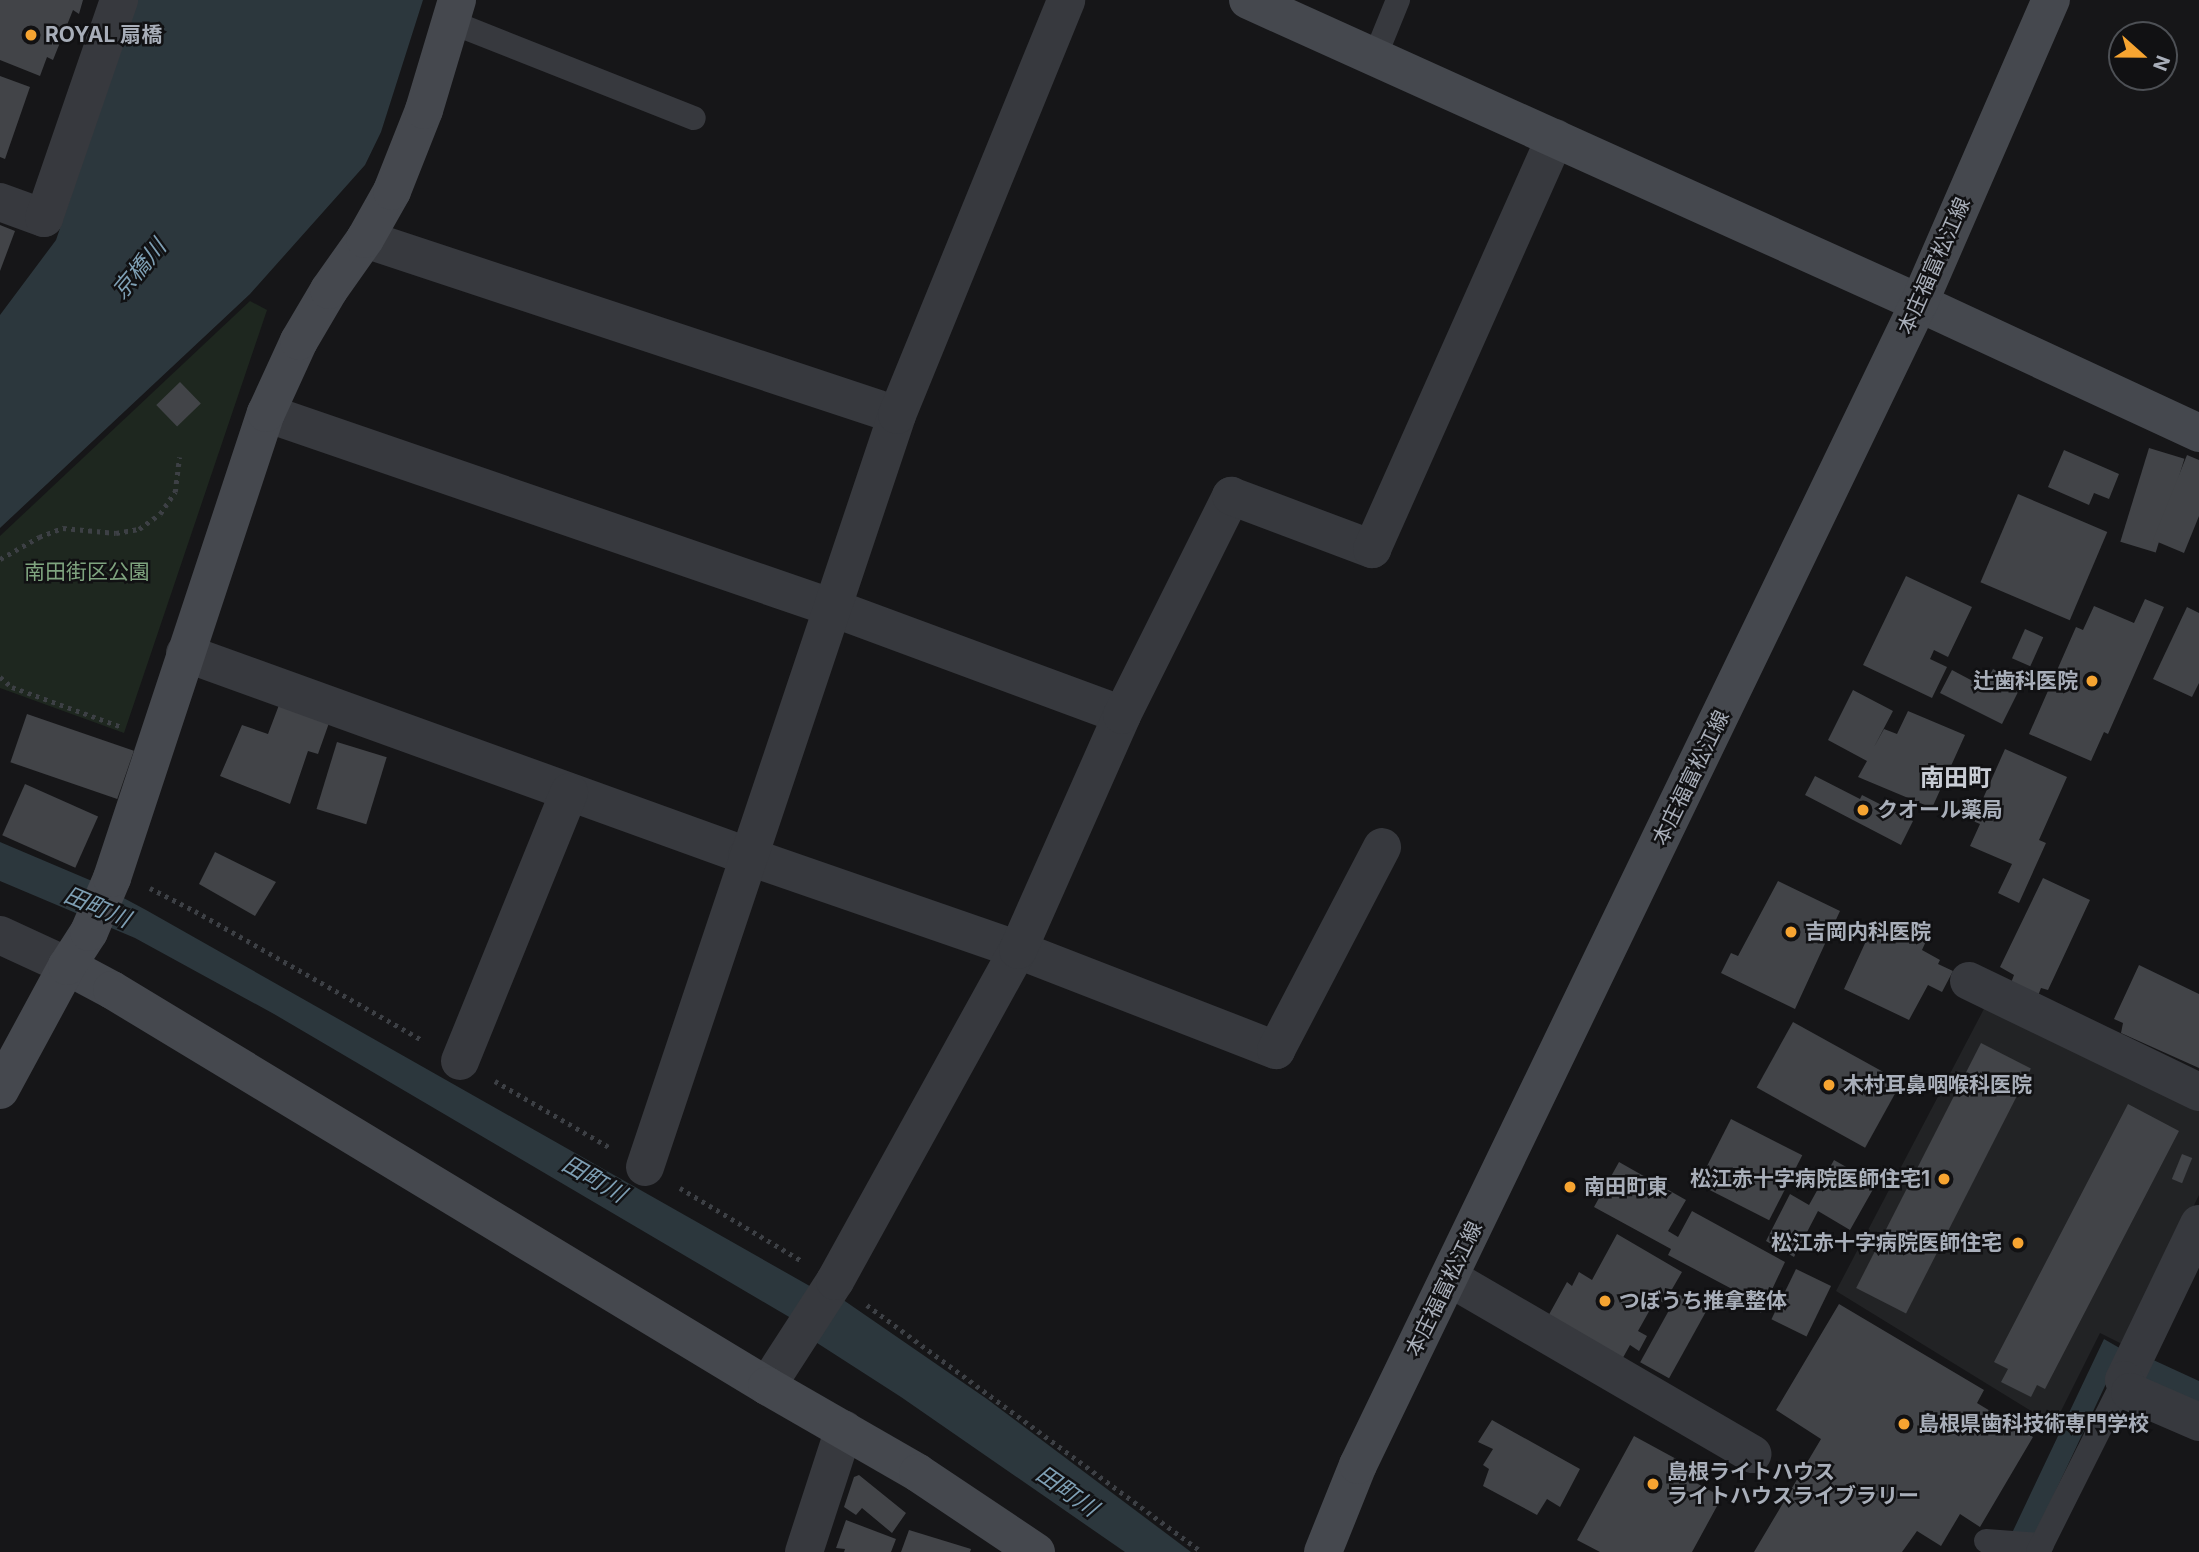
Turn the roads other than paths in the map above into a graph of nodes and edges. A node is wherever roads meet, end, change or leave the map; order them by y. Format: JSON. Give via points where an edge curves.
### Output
{"nodes":[{"id":1,"x":119,"y":0,"type":"edge"},
{"id":2,"x":1066,"y":0,"type":"edge"},
{"id":3,"x":1248,"y":0,"type":"edge"},
{"id":4,"x":1398,"y":0,"type":"edge"},
{"id":5,"x":2051,"y":0,"type":"edge"},
{"id":6,"x":454,"y":11,"type":"edge"},
{"id":7,"x":1374,"y":59,"type":"junction"},
{"id":8,"x":694,"y":118,"type":"dead end"},
{"id":9,"x":1555,"y":138,"type":"junction"},
{"id":10,"x":0,"y":202,"type":"edge"},
{"id":11,"x":365,"y":239,"type":"junction"},
{"id":12,"x":1920,"y":303,"type":"junction"},
{"id":13,"x":266,"y":413,"type":"junction"},
{"id":14,"x":897,"y":415,"type":"junction"},
{"id":15,"x":2199,"y":433,"type":"edge"},
{"id":16,"x":833,"y":608,"type":"junction"},
{"id":17,"x":185,"y":653,"type":"junction"},
{"id":18,"x":1122,"y":715,"type":"junction"},
{"id":19,"x":569,"y":792,"type":"junction"},
{"id":20,"x":1382,"y":847,"type":"dead end"},
{"id":21,"x":747,"y":856,"type":"junction"},
{"id":22,"x":0,"y":934,"type":"edge"},
{"id":23,"x":1018,"y":950,"type":"junction"},
{"id":24,"x":67,"y":966,"type":"junction"},
{"id":25,"x":1969,"y":981,"type":"dead end"},
{"id":26,"x":460,"y":1061,"type":"dead end"},
{"id":27,"x":0,"y":1090,"type":"edge"},
{"id":28,"x":2199,"y":1092,"type":"edge"},
{"id":29,"x":645,"y":1167,"type":"dead end"},
{"id":30,"x":2199,"y":1224,"type":"edge"},
{"id":31,"x":1450,"y":1278,"type":"junction"},
{"id":32,"x":2131,"y":1364,"type":"junction"},
{"id":33,"x":767,"y":1386,"type":"junction"},
{"id":34,"x":2199,"y":1422,"type":"edge"},
{"id":35,"x":844,"y":1429,"type":"junction"},
{"id":36,"x":1753,"y":1454,"type":"dead end"},
{"id":37,"x":1986,"y":1541,"type":"dead end"},
{"id":38,"x":2040,"y":1549,"type":"edge"},
{"id":39,"x":804,"y":1552,"type":"edge"},
{"id":40,"x":1036,"y":1552,"type":"edge"},
{"id":41,"x":1323,"y":1552,"type":"edge"}],
"edges":[{"from":1,"to":10,"type":"street","via":[[44,218]]},
{"from":2,"to":14,"type":"street"},
{"from":3,"to":7,"type":"street"},
{"from":4,"to":7,"type":"lane"},
{"from":5,"to":12,"type":"street","name":"本庄福富松江線"},
{"from":6,"to":8,"type":"lane"},
{"from":6,"to":11,"type":"street","via":[[424,110],[392,191]]},
{"from":7,"to":9,"type":"street"},
{"from":9,"to":12,"type":"street"},
{"from":9,"to":18,"type":"street","via":[[1372,549],[1231,496]]},
{"from":11,"to":13,"type":"street","via":[[299,341]]},
{"from":11,"to":14,"type":"street"},
{"from":12,"to":15,"type":"street"},
{"from":12,"to":31,"type":"street","name":"本庄福富松江線"},
{"from":13,"to":16,"type":"street"},
{"from":13,"to":17,"type":"street"},
{"from":14,"to":16,"type":"street"},
{"from":16,"to":18,"type":"street"},
{"from":16,"to":21,"type":"street"},
{"from":17,"to":19,"type":"street"},
{"from":17,"to":24,"type":"street","via":[[111,878],[89,932]]},
{"from":18,"to":23,"type":"street"},
{"from":19,"to":21,"type":"street"},
{"from":19,"to":26,"type":"street"},
{"from":20,"to":23,"type":"street","via":[[1276,1050]]},
{"from":21,"to":23,"type":"street"},
{"from":21,"to":29,"type":"street"},
{"from":22,"to":24,"type":"street"},
{"from":23,"to":33,"type":"street","via":[[831,1288]]},
{"from":24,"to":27,"type":"street"},
{"from":24,"to":33,"type":"street"},
{"from":25,"to":28,"type":"street"},
{"from":30,"to":32,"type":"street"},
{"from":31,"to":36,"type":"street"},
{"from":31,"to":41,"type":"street","name":"本庄福富松江線","via":[[1358,1465]]},
{"from":32,"to":34,"type":"street","via":[[2130,1392]]},
{"from":32,"to":38,"type":"lane"},
{"from":33,"to":35,"type":"street"},
{"from":35,"to":39,"type":"street"},
{"from":35,"to":40,"type":"street"},
{"from":37,"to":38,"type":"lane"}]}
